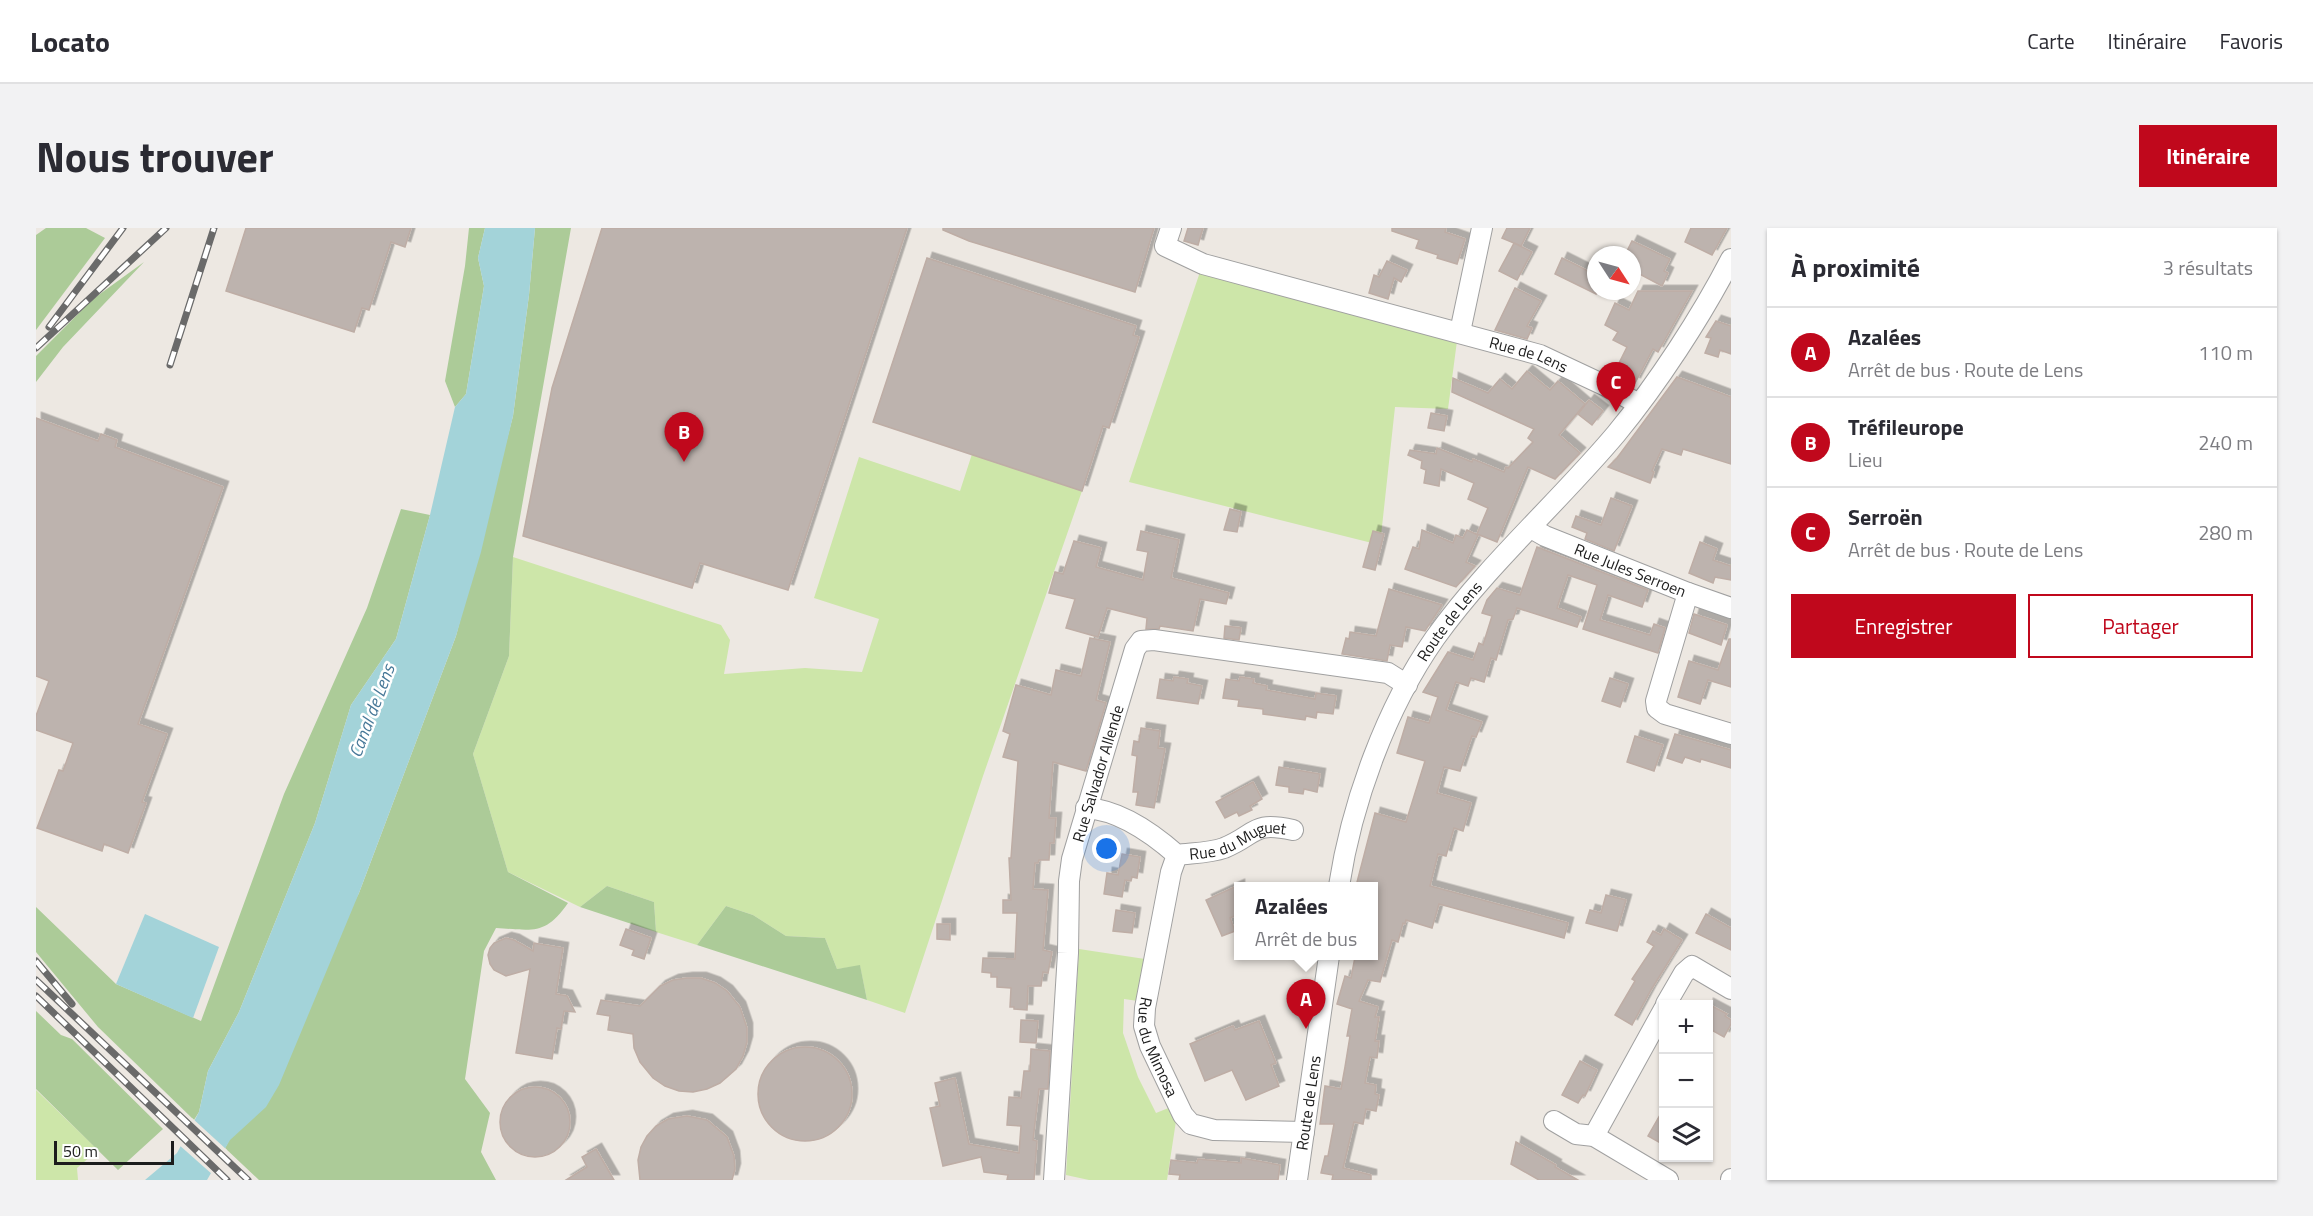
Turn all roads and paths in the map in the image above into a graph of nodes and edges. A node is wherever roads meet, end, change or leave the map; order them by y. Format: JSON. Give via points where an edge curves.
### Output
{"nodes":[{"id":1,"x":1171,"y":228,"type":"edge"},
{"id":2,"x":1482,"y":228,"type":"edge"},
{"id":3,"x":1731,"y":259,"type":"edge"},
{"id":4,"x":1454,"y":330,"type":"junction"},
{"id":5,"x":1639,"y":404,"type":"junction"},
{"id":6,"x":1531,"y":528,"type":"junction"},
{"id":7,"x":1688,"y":593,"type":"junction"},
{"id":8,"x":1731,"y":608,"type":"edge"},
{"id":9,"x":1407,"y":685,"type":"junction"},
{"id":10,"x":1731,"y":734,"type":"edge"},
{"id":11,"x":1086,"y":808,"type":"junction"},
{"id":12,"x":1293,"y":830,"type":"dead end"},
{"id":13,"x":1177,"y":855,"type":"junction"},
{"id":14,"x":1340,"y":882,"type":"edge"},
{"id":15,"x":1328,"y":960,"type":"edge"},
{"id":16,"x":1731,"y":990,"type":"edge"},
{"id":17,"x":1669,"y":1000,"type":"edge"},
{"id":18,"x":1659,"y":1018,"type":"edge"},
{"id":19,"x":1554,"y":1121,"type":"dead end"},
{"id":20,"x":1304,"y":1131,"type":"junction"},
{"id":21,"x":1594,"y":1136,"type":"junction"},
{"id":22,"x":1054,"y":1180,"type":"edge"},
{"id":23,"x":1298,"y":1180,"type":"edge"},
{"id":24,"x":1668,"y":1180,"type":"edge"}],
"edges":[{"from":1,"to":4,"type":"street","name":"Rue de Lens","via":[[1165,246],[1203,264]]},
{"from":2,"to":4,"type":"street"},
{"from":3,"to":5,"type":"street","name":"Route de Lens"},
{"from":4,"to":5,"type":"street","name":"Rue de Lens","via":[[1540,355]]},
{"from":5,"to":6,"type":"street","name":"Route de Lens"},
{"from":6,"to":7,"type":"street","name":"Rue Jules Serroen"},
{"from":6,"to":9,"type":"street","name":"Route de Lens","via":[[1462,604]]},
{"from":7,"to":8,"type":"street","name":"Rue Jules Serroen"},
{"from":7,"to":10,"type":"street","via":[[1657,708],[1665,714]]},
{"from":9,"to":11,"type":"street","name":"Rue Salvador Allende","via":[[1388,673],[1154,639],[1141,641]]},
{"from":9,"to":14,"type":"street","name":"Route de Lens","via":[[1374,755]]},
{"from":11,"to":13,"type":"street","name":"Rue du Muguet","via":[[1114,814],[1156,837]]},
{"from":11,"to":22,"type":"street","name":"Rue Salvador Allende","via":[[1069,881]]},
{"from":12,"to":13,"type":"street","name":"Rue du Muguet","via":[[1261,827],[1222,848]]},
{"from":13,"to":20,"type":"street","name":"Rue du Mimosa","via":[[1145,1008],[1144,1026],[1150,1046],[1191,1124],[1214,1130]]},
{"from":15,"to":20,"type":"street","name":"Route de Lens"},
{"from":16,"to":17,"type":"street","via":[[1692,966]]},
{"from":18,"to":21,"type":"street"},
{"from":19,"to":21,"type":"street","via":[[1576,1134]]},
{"from":20,"to":23,"type":"street","name":"Route de Lens"},
{"from":21,"to":24,"type":"street"}]}
